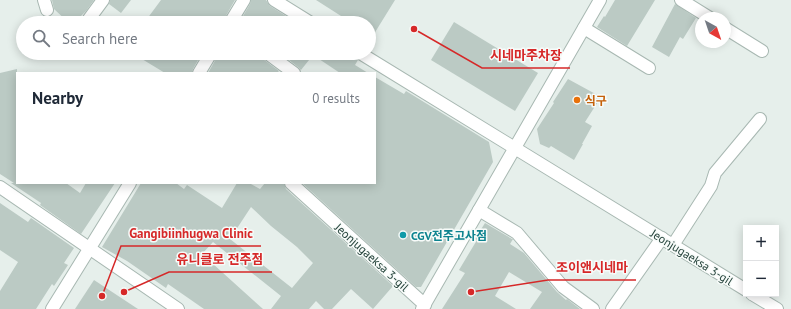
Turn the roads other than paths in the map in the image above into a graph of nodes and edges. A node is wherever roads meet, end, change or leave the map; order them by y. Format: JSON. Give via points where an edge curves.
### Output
{"nodes":[{"id":1,"x":103,"y":0,"type":"edge"},
{"id":2,"x":244,"y":0,"type":"edge"},
{"id":3,"x":274,"y":0,"type":"edge"},
{"id":4,"x":600,"y":0,"type":"edge"},
{"id":5,"x":681,"y":0,"type":"edge"},
{"id":6,"x":700,"y":12,"type":"edge"},
{"id":7,"x":91,"y":16,"type":"edge"},
{"id":8,"x":235,"y":16,"type":"edge"},
{"id":9,"x":300,"y":16,"type":"edge"},
{"id":10,"x":584,"y":28,"type":"junction"},
{"id":11,"x":731,"y":32,"type":"edge"},
{"id":12,"x":762,"y":51,"type":"dead end"},
{"id":13,"x":207,"y":60,"type":"edge"},
{"id":14,"x":276,"y":60,"type":"edge"},
{"id":15,"x":371,"y":60,"type":"edge"},
{"id":16,"x":648,"y":68,"type":"dead end"},
{"id":17,"x":200,"y":72,"type":"edge"},
{"id":18,"x":293,"y":72,"type":"edge"},
{"id":19,"x":760,"y":119,"type":"dead end"},
{"id":20,"x":515,"y":148,"type":"junction"},
{"id":21,"x":129,"y":184,"type":"edge"},
{"id":22,"x":292,"y":184,"type":"edge"},
{"id":23,"x":0,"y":187,"type":"edge"},
{"id":24,"x":480,"y":210,"type":"junction"},
{"id":25,"x":662,"y":238,"type":"junction"},
{"id":26,"x":673,"y":245,"type":"junction"},
{"id":27,"x":90,"y":249,"type":"junction"},
{"id":28,"x":743,"y":288,"type":"edge"},
{"id":29,"x":757,"y":297,"type":"edge"},
{"id":30,"x":424,"y":307,"type":"edge"},
{"id":31,"x":52,"y":309,"type":"edge"},
{"id":32,"x":178,"y":309,"type":"edge"},
{"id":33,"x":593,"y":309,"type":"edge"},
{"id":34,"x":612,"y":309,"type":"edge"},
{"id":35,"x":777,"y":309,"type":"edge"}],
"edges":[{"from":1,"to":7,"type":"street"},
{"from":2,"to":8,"type":"street"},
{"from":3,"to":9,"type":"street"},
{"from":4,"to":10,"type":"street","name":"Jeonjugaeksa 3-gil"},
{"from":5,"to":6,"type":"street"},
{"from":10,"to":16,"type":"street"},
{"from":10,"to":20,"type":"street","name":"Jeonjugaeksa 3-gil"},
{"from":11,"to":12,"type":"street"},
{"from":13,"to":17,"type":"street"},
{"from":14,"to":18,"type":"street"},
{"from":15,"to":20,"type":"street","name":"Jeonjugaeksa 3-gil"},
{"from":19,"to":26,"type":"street","via":[[715,173],[712,186]]},
{"from":20,"to":24,"type":"street","name":"Jeonjugaeksa 3-gil"},
{"from":20,"to":25,"type":"street","name":"Jeonjugaeksa 3-gil"},
{"from":21,"to":27,"type":"street"},
{"from":22,"to":30,"type":"street","name":"Jeonjugaeksa 3-gil"},
{"from":23,"to":27,"type":"street"},
{"from":24,"to":30,"type":"street","name":"Jeonjugaeksa 3-gil"},
{"from":24,"to":33,"type":"street","via":[[517,233],[563,288]]},
{"from":25,"to":26,"type":"street","name":"Jeonjugaeksa 3-gil"},
{"from":25,"to":34,"type":"street"},
{"from":26,"to":28,"type":"street","name":"Jeonjugaeksa 3-gil"},
{"from":27,"to":31,"type":"street"},
{"from":27,"to":32,"type":"street"},
{"from":29,"to":35,"type":"street"}]}
